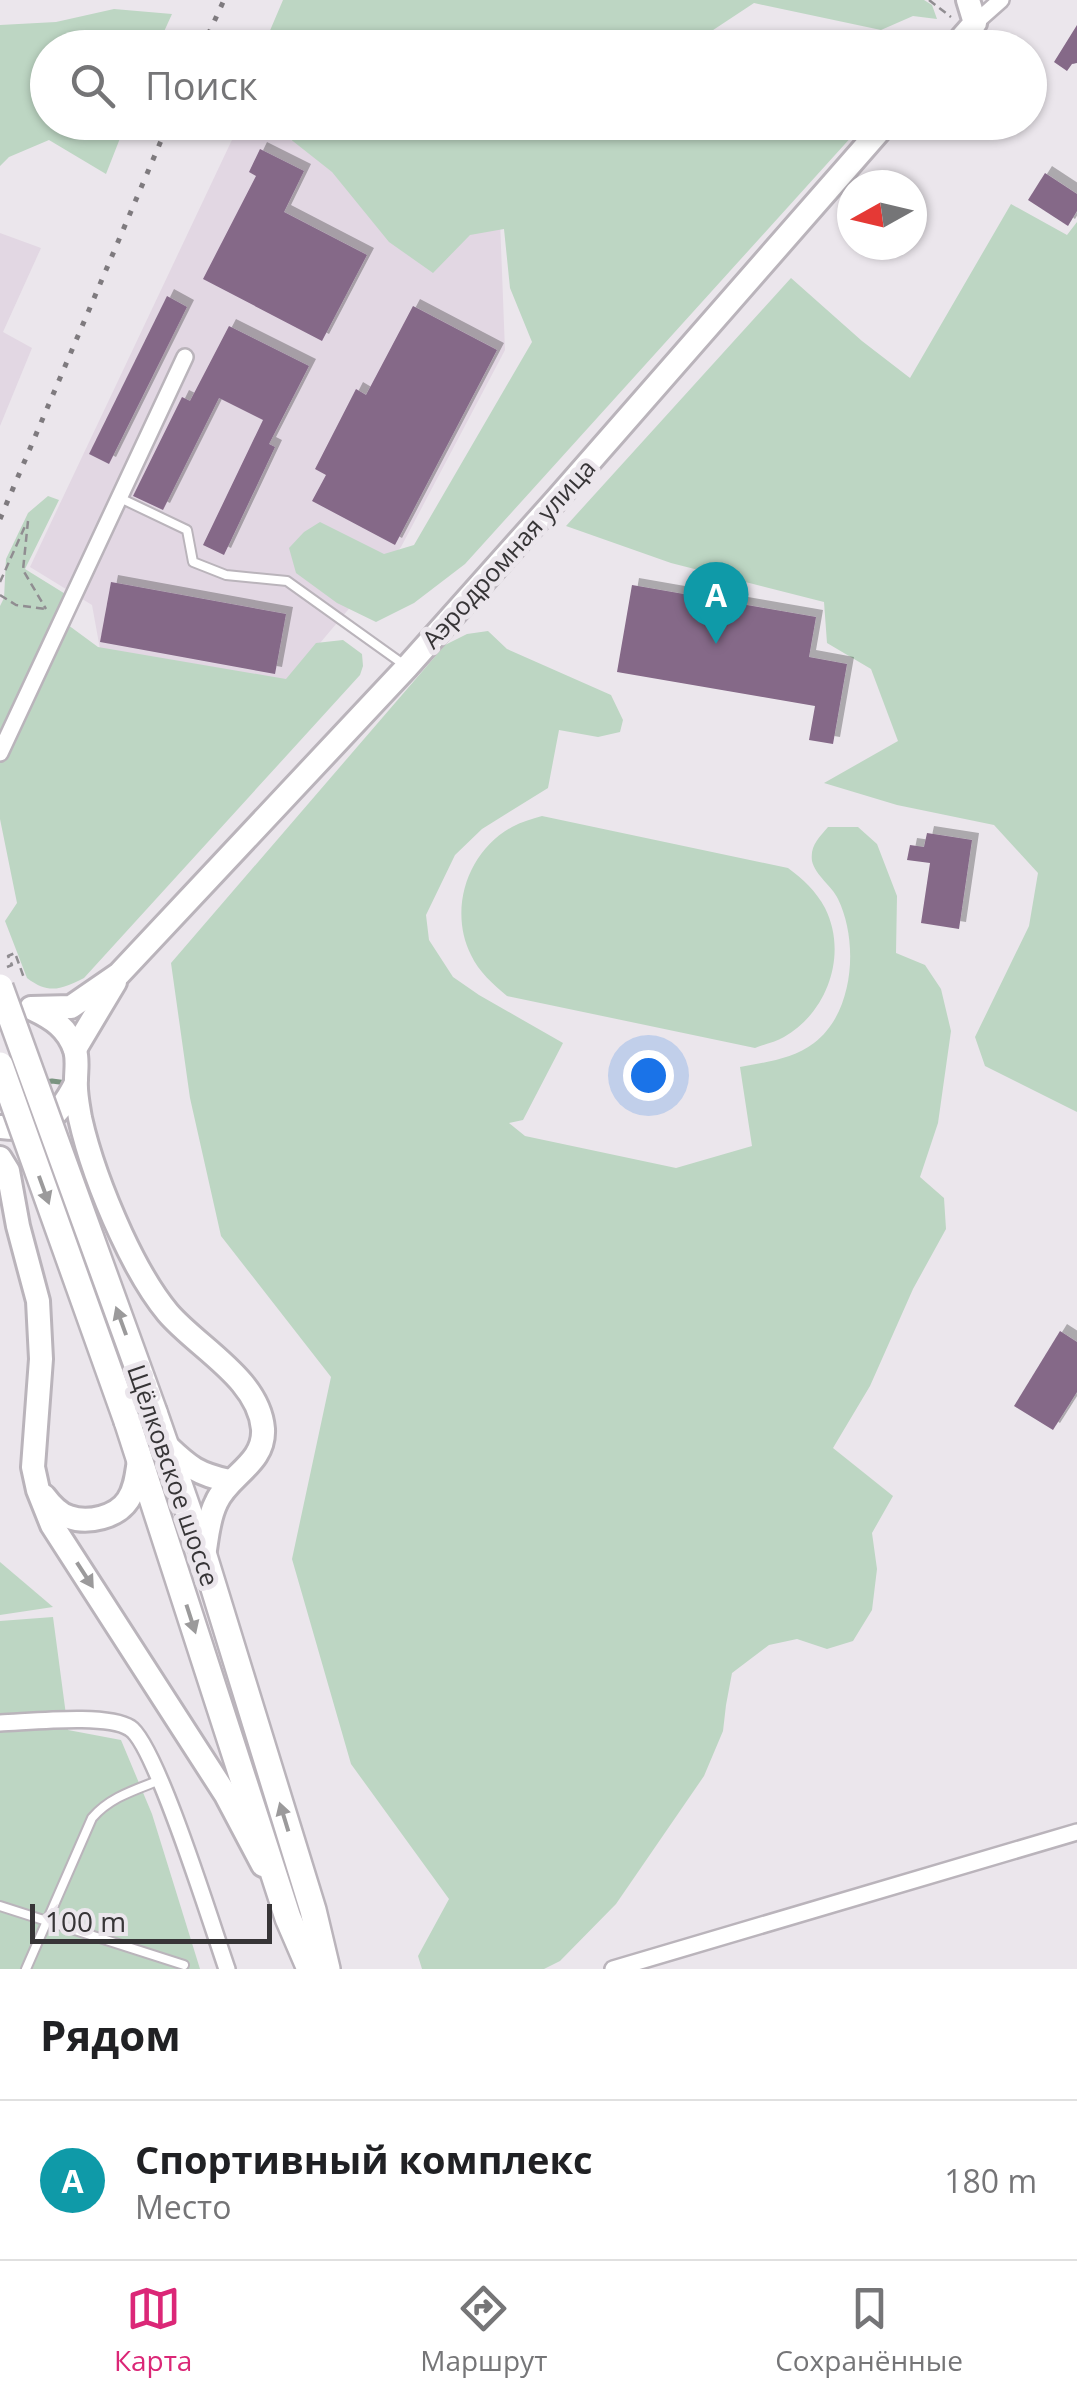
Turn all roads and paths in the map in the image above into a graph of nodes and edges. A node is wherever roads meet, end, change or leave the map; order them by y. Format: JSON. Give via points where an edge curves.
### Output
{"nodes":[{"id":1,"x":930,"y":0,"type":"edge"},
{"id":2,"x":968,"y":0,"type":"edge"},
{"id":3,"x":1001,"y":0,"type":"edge"},
{"id":4,"x":961,"y":30,"type":"edge"},
{"id":5,"x":965,"y":30,"type":"edge"},
{"id":6,"x":969,"y":30,"type":"edge"},
{"id":7,"x":871,"y":140,"type":"edge"},
{"id":8,"x":185,"y":357,"type":"dead end"},
{"id":9,"x":120,"y":498,"type":"junction"},
{"id":10,"x":0,"y":582,"type":"edge"},
{"id":11,"x":0,"y":596,"type":"edge"},
{"id":12,"x":46,"y":609,"type":"junction"},
{"id":13,"x":66,"y":611,"type":"junction"},
{"id":14,"x":407,"y":666,"type":"junction"},
{"id":15,"x":0,"y":752,"type":"edge"},
{"id":16,"x":119,"y":974,"type":"junction"},
{"id":17,"x":12,"y":977,"type":"edge"},
{"id":18,"x":31,"y":1008,"type":"junction"},
{"id":19,"x":0,"y":1009,"type":"edge"},
{"id":20,"x":75,"y":1048,"type":"junction"},
{"id":21,"x":0,"y":1065,"type":"edge"},
{"id":22,"x":76,"y":1085,"type":"junction"},
{"id":23,"x":45,"y":1122,"type":"junction"},
{"id":24,"x":11,"y":1128,"type":"edge"},
{"id":25,"x":92,"y":1162,"type":"junction"},
{"id":26,"x":4,"y":1164,"type":"edge"},
{"id":27,"x":167,"y":1446,"type":"junction"},
{"id":28,"x":139,"y":1460,"type":"junction"},
{"id":29,"x":229,"y":1481,"type":"junction"},
{"id":30,"x":38,"y":1490,"type":"junction"},
{"id":31,"x":204,"y":1556,"type":"junction"},
{"id":32,"x":0,"y":1724,"type":"edge"},
{"id":33,"x":160,"y":1780,"type":"junction"},
{"id":34,"x":1077,"y":1832,"type":"edge"},
{"id":35,"x":0,"y":1906,"type":"edge"},
{"id":36,"x":288,"y":1918,"type":"junction"},
{"id":37,"x":47,"y":1921,"type":"junction"},
{"id":38,"x":184,"y":1965,"type":"dead end"},
{"id":39,"x":26,"y":1969,"type":"edge"},
{"id":40,"x":227,"y":1969,"type":"edge"},
{"id":41,"x":310,"y":1969,"type":"edge"},
{"id":42,"x":327,"y":1969,"type":"edge"},
{"id":43,"x":613,"y":1969,"type":"edge"}],
"edges":[{"from":1,"to":4,"type":"path"},
{"from":2,"to":5,"type":"street"},
{"from":3,"to":6,"type":"street"},
{"from":7,"to":14,"type":"street","name":"Аэродромная улица"},
{"from":8,"to":9,"type":"street"},
{"from":9,"to":13,"type":"street"},
{"from":9,"to":14,"type":"lane","via":[[186,530],[193,562],[226,575],[286,582]]},
{"from":10,"to":12,"type":"path","via":[[28,520],[22,570]]},
{"from":11,"to":12,"type":"path","via":[[16,606]]},
{"from":12,"to":13,"type":"path"},
{"from":13,"to":15,"type":"street"},
{"from":14,"to":16,"type":"street","name":"Аэродромная улица"},
{"from":16,"to":18,"type":"street","via":[[71,1007]]},
{"from":16,"to":20,"type":"street"},
{"from":27,"to":17,"type":"main road","name":"Щёлковское шоссе","one_way":true,"bridge":true},
{"from":18,"to":19,"type":"street"},
{"from":18,"to":20,"type":"street","via":[[52,1018]]},
{"from":20,"to":22,"type":"street"},
{"from":21,"to":28,"type":"main road","name":"Щёлковское шоссе","one_way":true,"bridge":true},
{"from":22,"to":23,"type":"street"},
{"from":22,"to":25,"type":"street"},
{"from":23,"to":24,"type":"street"},
{"from":23,"to":25,"type":"street"},
{"from":24,"to":26,"type":"street"},
{"from":25,"to":29,"type":"street","via":[[150,1288],[249,1391],[260,1412],[264,1433],[256,1456]]},
{"from":26,"to":30,"type":"street","via":[[38,1301]]},
{"from":27,"to":29,"type":"street","via":[[203,1475]]},
{"from":27,"to":31,"type":"main road","name":"Щёлковское шоссе"},
{"from":28,"to":30,"type":"street","via":[[128,1501],[113,1514],[67,1517]]},
{"from":28,"to":36,"type":"main road","name":"Щёлковское шоссе","one_way":true},
{"from":29,"to":31,"type":"street","via":[[216,1504]]},
{"from":30,"to":36,"type":"street","one_way":true,"via":[[52,1525],[226,1795]]},
{"from":42,"to":31,"type":"main road","name":"Щёлковское шоссе","one_way":true},
{"from":32,"to":33,"type":"street","via":[[116,1722],[143,1741]]},
{"from":33,"to":37,"type":"lane","via":[[112,1799],[92,1818]]},
{"from":33,"to":40,"type":"street"},
{"from":34,"to":43,"type":"street"},
{"from":35,"to":37,"type":"lane"},
{"from":36,"to":41,"type":"main road","name":"Щёлковское шоссе"},
{"from":37,"to":38,"type":"lane"},
{"from":37,"to":39,"type":"lane"}]}
